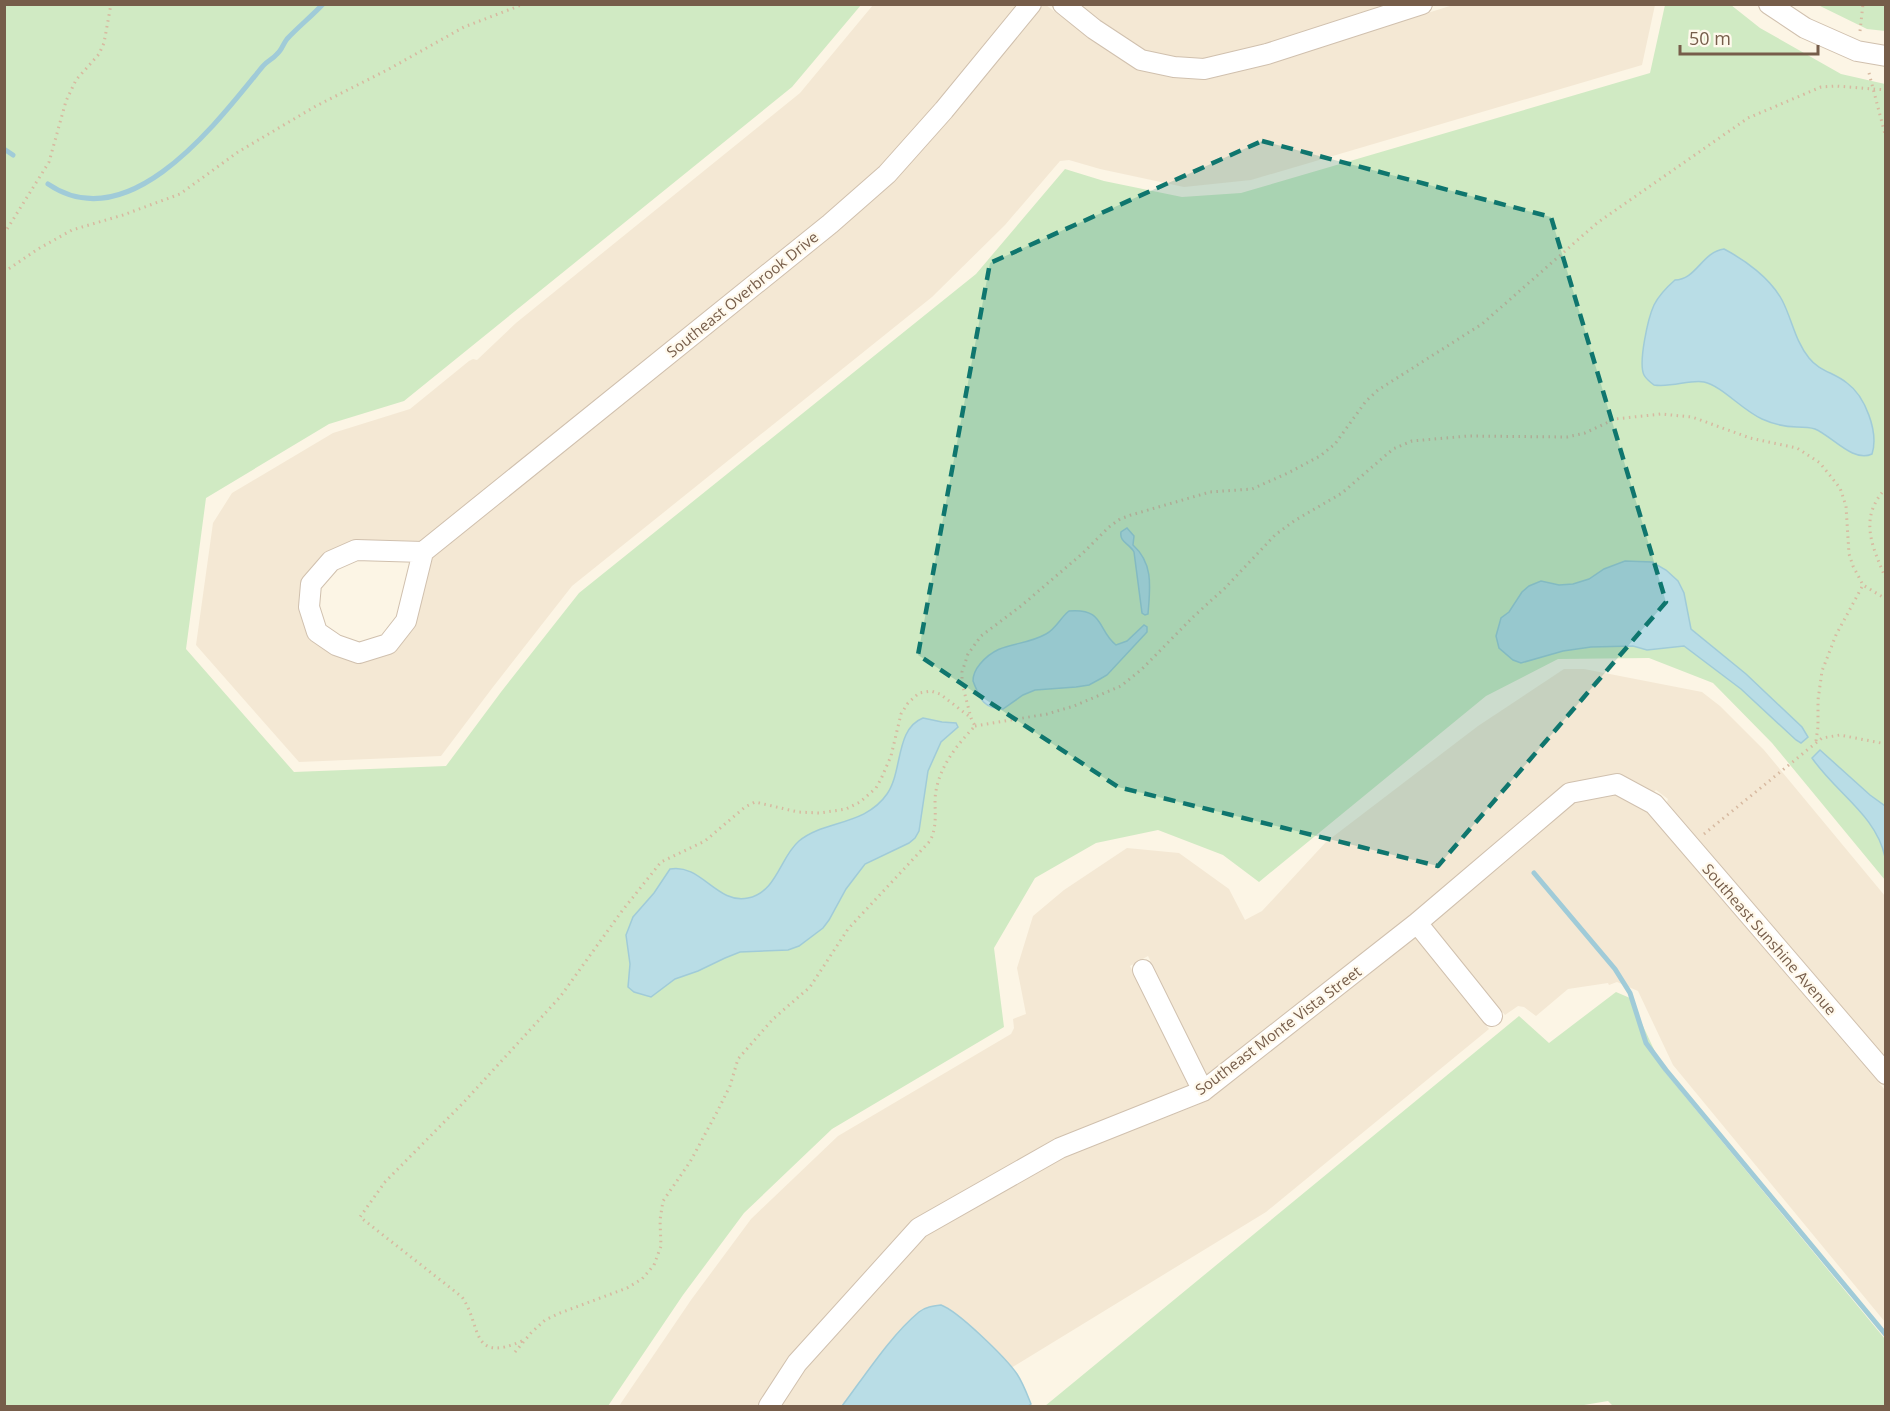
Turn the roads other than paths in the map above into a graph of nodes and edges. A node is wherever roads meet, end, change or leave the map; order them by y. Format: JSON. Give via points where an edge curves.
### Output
{"nodes":[{"id":1,"x":1031,"y":4,"type":"edge"},
{"id":2,"x":1063,"y":4,"type":"edge"},
{"id":3,"x":1422,"y":4,"type":"edge"},
{"id":4,"x":1768,"y":4,"type":"edge"},
{"id":5,"x":1398,"y":8,"type":"edge"},
{"id":6,"x":1871,"y":53,"type":"edge"},
{"id":7,"x":423,"y":552,"type":"junction"},
{"id":8,"x":1654,"y":804,"type":"joint"},
{"id":9,"x":1417,"y":923,"type":"junction"},
{"id":10,"x":1143,"y":970,"type":"dead end"},
{"id":11,"x":1492,"y":1016,"type":"dead end"},
{"id":12,"x":1886,"y":1074,"type":"edge"},
{"id":13,"x":1203,"y":1091,"type":"junction"},
{"id":14,"x":769,"y":1407,"type":"edge"}],
"edges":[{"from":1,"to":7,"type":"street","name":"Southeast Overbrook Drive","via":[[887,174]]},
{"from":2,"to":5,"type":"street","via":[[1141,60],[1204,69],[1267,54]]},
{"from":3,"to":5,"type":"street"},
{"from":4,"to":6,"type":"street","via":[[1805,28]]},
{"from":7,"to":7,"type":"street","via":[[356,550],[331,561],[311,584],[309,607],[317,632],[336,645],[359,653],[388,644],[406,621]]},
{"from":8,"to":9,"type":"street","name":"Southeast Monte Vista Street","via":[[1617,784],[1570,793]]},
{"from":8,"to":12,"type":"street","name":"Southeast Sunshine Avenue"},
{"from":9,"to":11,"type":"street"},
{"from":9,"to":13,"type":"street","name":"Southeast Monte Vista Street"},
{"from":10,"to":13,"type":"street"},
{"from":13,"to":14,"type":"street","name":"Southeast Monte Vista Street","via":[[1060,1148],[919,1228],[797,1363]]}]}
